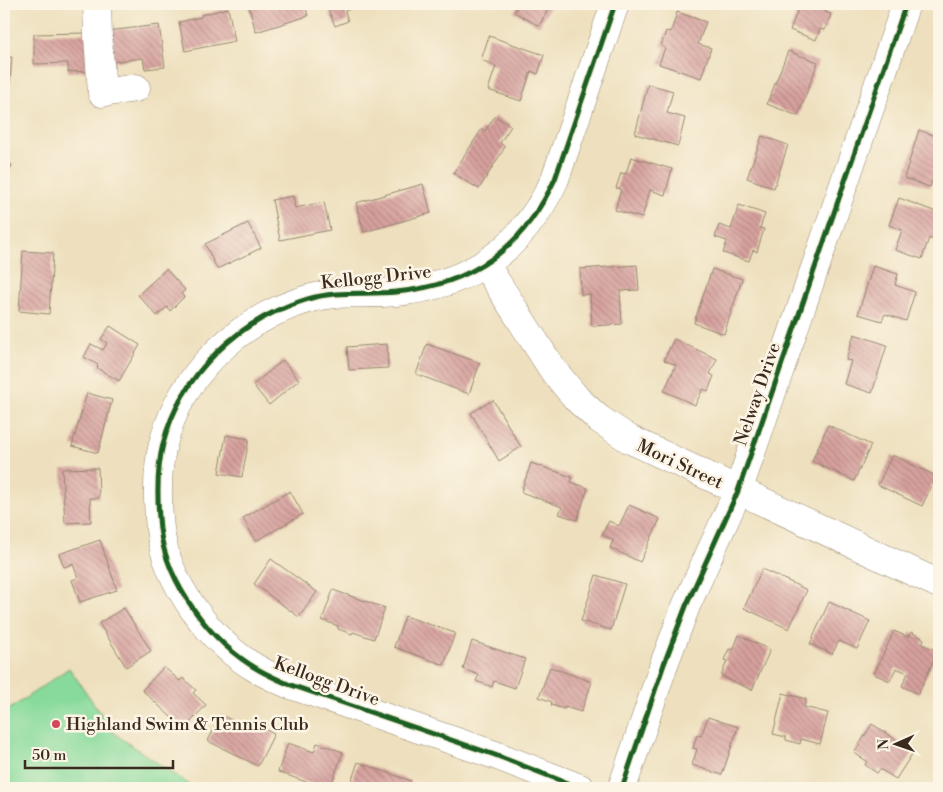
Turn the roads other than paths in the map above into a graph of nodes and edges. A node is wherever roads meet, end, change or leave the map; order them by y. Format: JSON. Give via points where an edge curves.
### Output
{"nodes":[{"id":1,"x":97,"y":4,"type":"edge"},
{"id":2,"x":615,"y":4,"type":"edge"},
{"id":3,"x":906,"y":4,"type":"edge"},
{"id":4,"x":136,"y":88,"type":"dead end"},
{"id":5,"x":486,"y":264,"type":"junction"},
{"id":6,"x":738,"y":491,"type":"junction"},
{"id":7,"x":939,"y":584,"type":"edge"},
{"id":8,"x":580,"y":788,"type":"edge"},
{"id":9,"x":622,"y":788,"type":"edge"}],
"edges":[{"from":1,"to":4,"type":"street","via":[[102,93]]},
{"from":2,"to":5,"type":"street","name":"Kellogg Drive","via":[[556,179],[545,202],[528,226]]},
{"from":3,"to":6,"type":"street","name":"Nelway Drive"},
{"from":5,"to":6,"type":"street","name":"Mori Street","via":[[553,370],[599,419],[629,439]]},
{"from":5,"to":8,"type":"street","name":"Kellogg Drive","via":[[454,280],[425,288],[395,292],[344,292],[309,298],[278,309],[227,342],[195,377],[172,417],[158,475],[161,534],[175,576],[191,605],[211,631],[258,670],[288,684],[495,755]]},
{"from":6,"to":7,"type":"street","name":"Mori Street"},
{"from":6,"to":9,"type":"street","name":"Nelway Drive","via":[[686,606]]}]}
